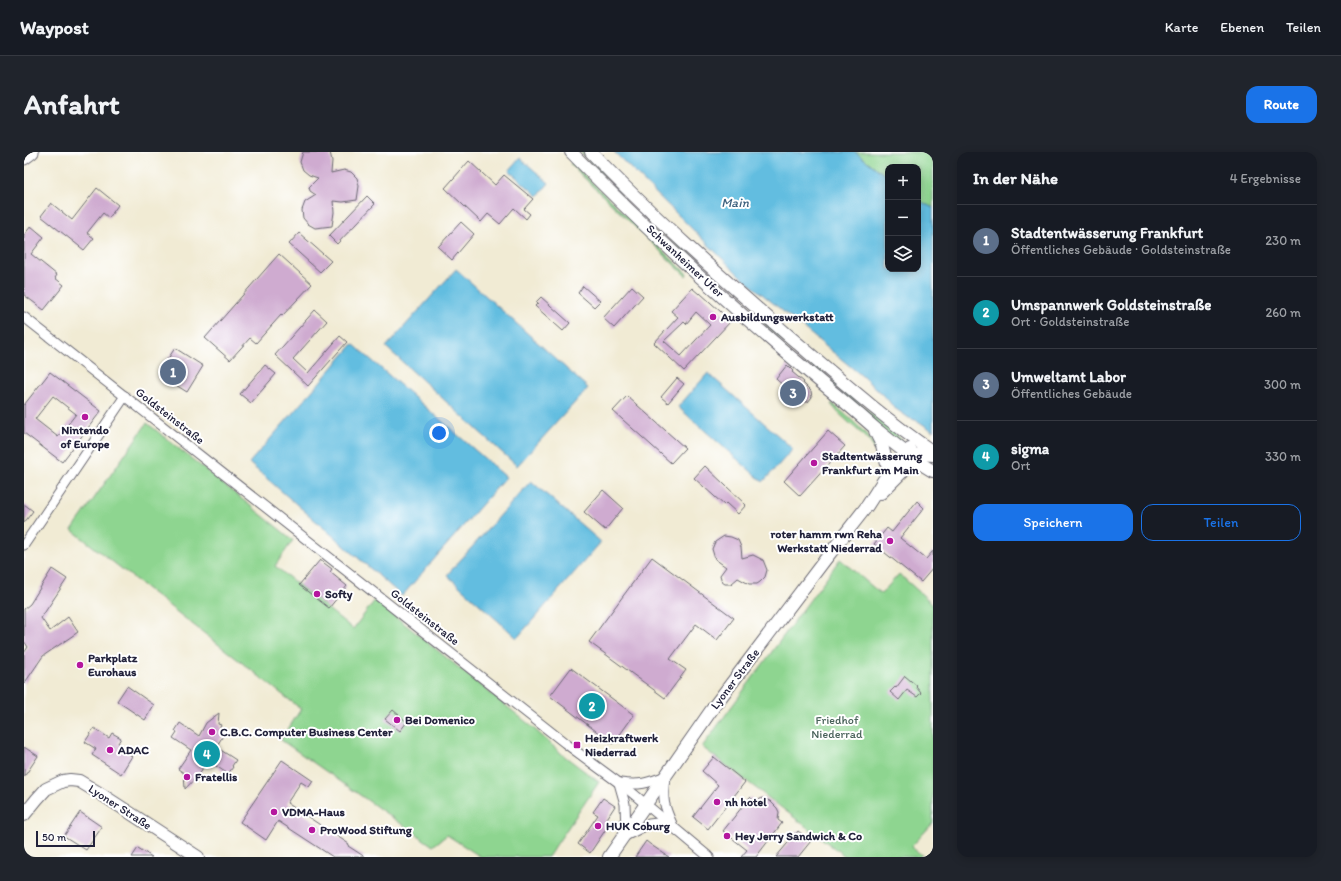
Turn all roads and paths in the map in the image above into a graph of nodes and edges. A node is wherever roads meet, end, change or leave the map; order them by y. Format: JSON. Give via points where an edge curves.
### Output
{"nodes":[{"id":1,"x":32,"y":152,"type":"edge"},
{"id":2,"x":571,"y":152,"type":"edge"},
{"id":3,"x":591,"y":152,"type":"edge"},
{"id":4,"x":24,"y":158,"type":"edge"},
{"id":5,"x":24,"y":317,"type":"edge"},
{"id":6,"x":125,"y":396,"type":"junction"},
{"id":7,"x":871,"y":424,"type":"junction"},
{"id":8,"x":908,"y":434,"type":"junction"},
{"id":9,"x":933,"y":453,"type":"edge"},
{"id":10,"x":908,"y":461,"type":"junction"},
{"id":11,"x":928,"y":468,"type":"edge"},
{"id":12,"x":889,"y":472,"type":"junction"},
{"id":13,"x":867,"y":506,"type":"junction"},
{"id":14,"x":24,"y":545,"type":"edge"},
{"id":15,"x":666,"y":776,"type":"junction"},
{"id":16,"x":619,"y":782,"type":"junction"},
{"id":17,"x":645,"y":804,"type":"junction"},
{"id":18,"x":24,"y":815,"type":"edge"},
{"id":19,"x":666,"y":822,"type":"junction"},
{"id":20,"x":674,"y":829,"type":"junction"},
{"id":21,"x":624,"y":834,"type":"junction"},
{"id":22,"x":198,"y":857,"type":"edge"},
{"id":23,"x":609,"y":857,"type":"edge"},
{"id":24,"x":709,"y":857,"type":"edge"}],
"edges":[{"from":1,"to":4,"type":"highway"},
{"from":2,"to":7,"type":"main road","name":"Schwanheimer Ufer","via":[[711,286]]},
{"from":3,"to":8,"type":"main road","name":"Schwanheimer Ufer","via":[[745,297],[868,404]]},
{"from":5,"to":6,"type":"street","name":"Goldsteinstraße"},
{"from":6,"to":14,"type":"street","name":"Goldsteinstraße"},
{"from":6,"to":16,"type":"street","name":"Goldsteinstraße","via":[[559,738]]},
{"from":7,"to":10,"type":"main road","name":"Schwanheimer Ufer"},
{"from":7,"to":12,"type":"main road","via":[[882,445]]},
{"from":8,"to":9,"type":"main road","name":"Schwanheimer Ufer"},
{"from":8,"to":10,"type":"main road"},
{"from":9,"to":10,"type":"main road","via":[[920,454]]},
{"from":10,"to":11,"type":"main road","name":"Schwanheimer Ufer"},
{"from":10,"to":12,"type":"main road","name":"Lyoner Straße","via":[[899,460]]},
{"from":10,"to":13,"type":"main road","name":"Lyoner Straße"},
{"from":12,"to":13,"type":"main road","name":"Lyoner Straße"},
{"from":13,"to":15,"type":"main road","name":"Lyoner Straße","via":[[733,681]]},
{"from":15,"to":16,"type":"street","via":[[639,785]]},
{"from":15,"to":17,"type":"main road","name":"Lyoner Straße"},
{"from":15,"to":20,"type":"street","via":[[663,802]]},
{"from":16,"to":17,"type":"street","name":"Goldsteinstraße"},
{"from":16,"to":21,"type":"street","via":[[625,804]]},
{"from":17,"to":19,"type":"street","name":"Goldsteinstraße"},
{"from":17,"to":21,"type":"main road","name":"Lyoner Straße"},
{"from":18,"to":22,"type":"main road","name":"Lyoner Straße","via":[[46,789],[63,781],[79,781]]},
{"from":19,"to":20,"type":"street","name":"Goldsteinstraße"},
{"from":19,"to":21,"type":"street","via":[[649,824]]},
{"from":20,"to":24,"type":"street","name":"Goldsteinstraße"},
{"from":21,"to":23,"type":"main road","name":"Lyoner Straße"}]}
